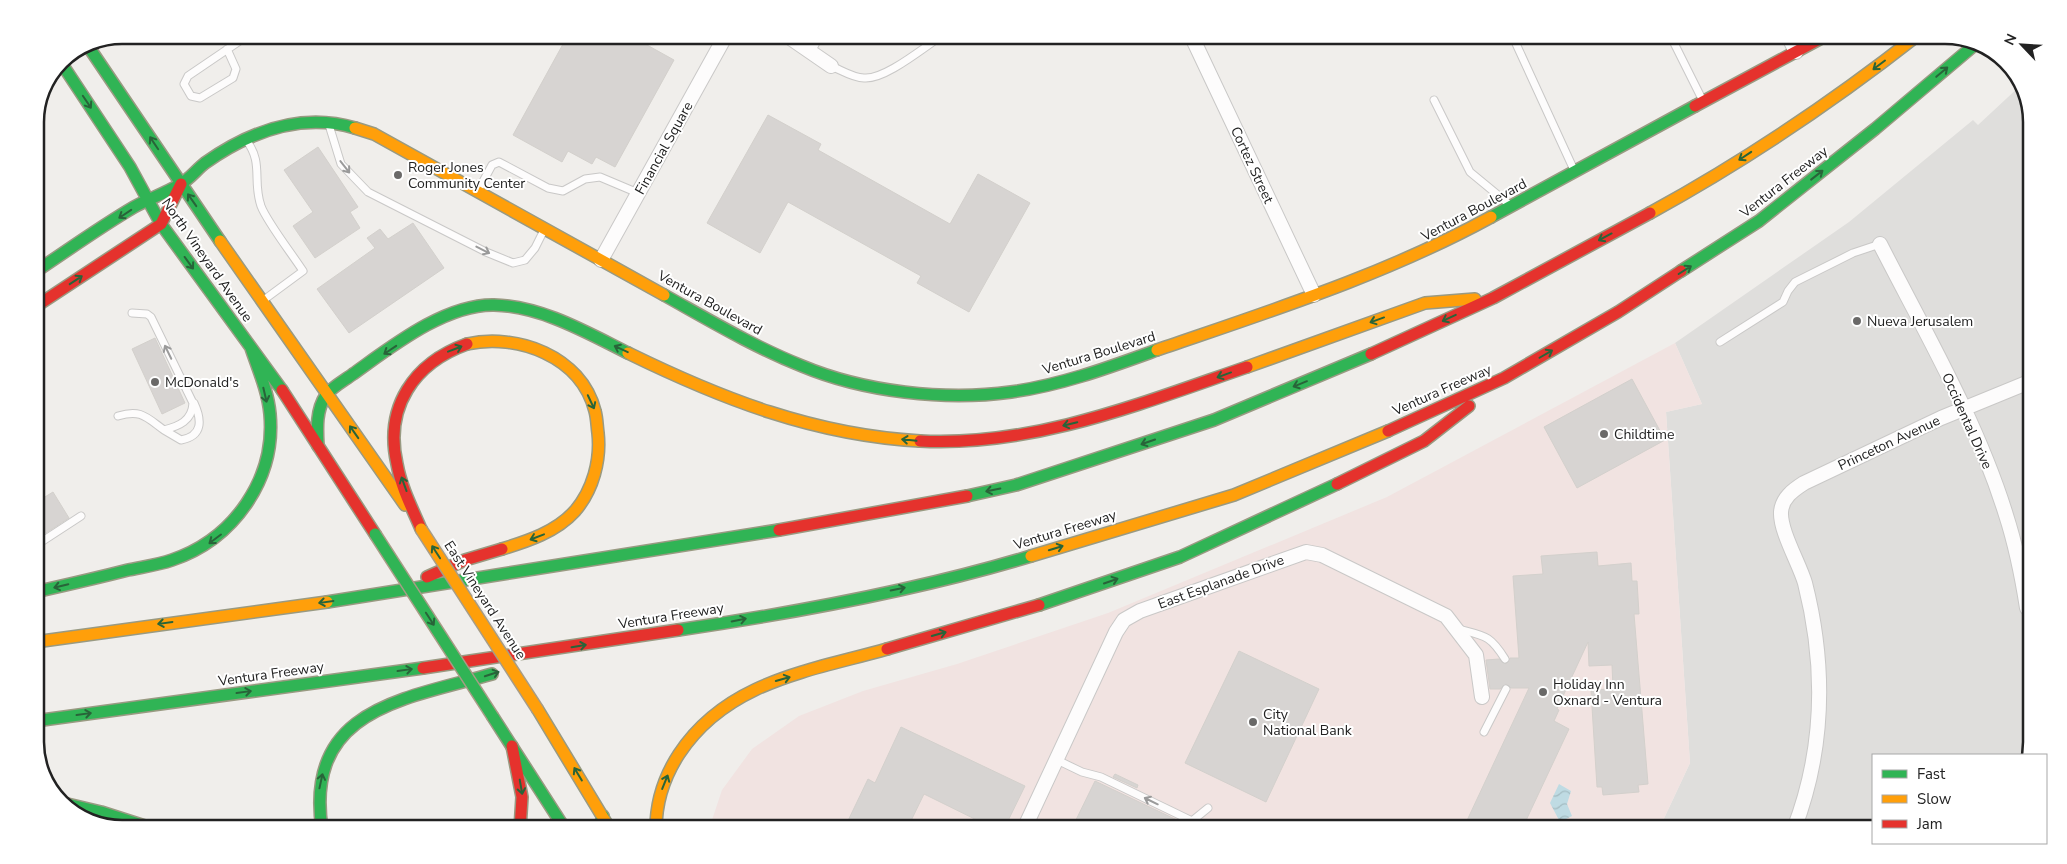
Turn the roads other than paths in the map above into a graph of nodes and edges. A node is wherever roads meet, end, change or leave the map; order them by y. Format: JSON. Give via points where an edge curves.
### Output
{"nodes":[{"id":1,"x":235,"y":44,"type":"edge"},
{"id":2,"x":721,"y":44,"type":"edge"},
{"id":3,"x":799,"y":44,"type":"edge"},
{"id":4,"x":815,"y":44,"type":"edge"},
{"id":5,"x":929,"y":44,"type":"edge"},
{"id":6,"x":1194,"y":44,"type":"edge"},
{"id":7,"x":1516,"y":44,"type":"edge"},
{"id":8,"x":1674,"y":44,"type":"edge"},
{"id":9,"x":1792,"y":44,"type":"edge"},
{"id":10,"x":1811,"y":44,"type":"edge"},
{"id":11,"x":1906,"y":44,"type":"edge"},
{"id":12,"x":1970,"y":48,"type":"edge"},
{"id":13,"x":228,"y":49,"type":"junction"},
{"id":14,"x":91,"y":50,"type":"edge"},
{"id":15,"x":811,"y":52,"type":"junction"},
{"id":16,"x":1796,"y":52,"type":"junction"},
{"id":17,"x":831,"y":66,"type":"joint"},
{"id":18,"x":65,"y":69,"type":"edge"},
{"id":19,"x":1434,"y":100,"type":"dead end"},
{"id":20,"x":1703,"y":101,"type":"junction"},
{"id":21,"x":328,"y":122,"type":"junction"},
{"id":22,"x":245,"y":139,"type":"junction"},
{"id":23,"x":1575,"y":173,"type":"junction"},
{"id":24,"x":181,"y":184,"type":"junction"},
{"id":25,"x":478,"y":192,"type":"junction"},
{"id":26,"x":638,"y":193,"type":"junction"},
{"id":27,"x":146,"y":200,"type":"junction"},
{"id":28,"x":1512,"y":207,"type":"junction"},
{"id":29,"x":161,"y":224,"type":"junction"},
{"id":30,"x":545,"y":229,"type":"junction"},
{"id":31,"x":1880,"y":244,"type":"joint"},
{"id":32,"x":601,"y":260,"type":"junction"},
{"id":33,"x":44,"y":266,"type":"edge"},
{"id":34,"x":1314,"y":296,"type":"junction"},
{"id":35,"x":1493,"y":298,"type":"junction"},
{"id":36,"x":262,"y":300,"type":"junction"},
{"id":37,"x":44,"y":301,"type":"edge"},
{"id":38,"x":132,"y":313,"type":"dead end"},
{"id":39,"x":1720,"y":342,"type":"dead end"},
{"id":40,"x":251,"y":348,"type":"junction"},
{"id":41,"x":1504,"y":378,"type":"junction"},
{"id":42,"x":2023,"y":384,"type":"edge"},
{"id":43,"x":327,"y":393,"type":"junction"},
{"id":44,"x":194,"y":403,"type":"junction"},
{"id":45,"x":1963,"y":408,"type":"junction"},
{"id":46,"x":118,"y":416,"type":"dead end"},
{"id":47,"x":164,"y":430,"type":"junction"},
{"id":48,"x":318,"y":446,"type":"junction"},
{"id":49,"x":81,"y":516,"type":"dead end"},
{"id":50,"x":421,"y":530,"type":"junction"},
{"id":51,"x":44,"y":540,"type":"edge"},
{"id":52,"x":2023,"y":584,"type":"edge"},
{"id":53,"x":44,"y":590,"type":"edge"},
{"id":54,"x":394,"y":592,"type":"junction"},
{"id":55,"x":1457,"y":629,"type":"junction"},
{"id":56,"x":44,"y":641,"type":"edge"},
{"id":57,"x":530,"y":653,"type":"junction"},
{"id":58,"x":1505,"y":658,"type":"dead end"},
{"id":59,"x":1506,"y":689,"type":"dead end"},
{"id":60,"x":1482,"y":697,"type":"dead end"},
{"id":61,"x":44,"y":720,"type":"edge"},
{"id":62,"x":1484,"y":732,"type":"dead end"},
{"id":63,"x":512,"y":746,"type":"junction"},
{"id":64,"x":1057,"y":760,"type":"junction"},
{"id":65,"x":78,"y":806,"type":"edge"},
{"id":66,"x":1208,"y":808,"type":"dead end"},
{"id":67,"x":603,"y":816,"type":"junction"},
{"id":68,"x":126,"y":820,"type":"edge"},
{"id":69,"x":321,"y":820,"type":"edge"},
{"id":70,"x":521,"y":820,"type":"edge"},
{"id":71,"x":559,"y":820,"type":"edge"},
{"id":72,"x":602,"y":820,"type":"edge"},
{"id":73,"x":605,"y":820,"type":"edge"},
{"id":74,"x":657,"y":820,"type":"edge"},
{"id":75,"x":1028,"y":820,"type":"edge"},
{"id":76,"x":1190,"y":820,"type":"edge"},
{"id":77,"x":1193,"y":820,"type":"edge"},
{"id":78,"x":1797,"y":820,"type":"edge"}],
"edges":[{"from":1,"to":13,"type":"lane"},
{"from":2,"to":26,"type":"street","name":"Financial Square"},
{"from":3,"to":15,"type":"street"},
{"from":4,"to":15,"type":"lane"},
{"from":5,"to":17,"type":"lane","via":[[873,78],[862,78]]},
{"from":6,"to":34,"type":"street","name":"Cortez Street"},
{"from":7,"to":23,"type":"lane"},
{"from":8,"to":20,"type":"lane"},
{"from":9,"to":16,"type":"street"},
{"from":10,"to":16,"type":"main road","name":"Ventura Boulevard"},
{"from":11,"to":35,"type":"main road","one_way":true,"via":[[1869,73],[1706,182]]},
{"from":41,"to":12,"type":"main road","name":"Ventura Freeway","one_way":true,"via":[[1618,312],[1759,221]]},
{"from":13,"to":13,"type":"lane","via":[[188,76],[184,84],[191,96],[200,98],[233,78],[236,69]]},
{"from":24,"to":14,"type":"main road","name":"North Vineyard Avenue","one_way":true},
{"from":15,"to":17,"type":"street"},
{"from":16,"to":20,"type":"main road","name":"Ventura Boulevard"},
{"from":18,"to":27,"type":"main road","name":"North Vineyard Avenue","one_way":true,"via":[[130,168]]},
{"from":19,"to":28,"type":"lane","via":[[1470,172]]},
{"from":20,"to":23,"type":"main road","name":"Ventura Boulevard"},
{"from":21,"to":22,"type":"main road","name":"Ventura Boulevard","via":[[281,124]]},
{"from":21,"to":25,"type":"main road","name":"Ventura Boulevard","via":[[374,134]]},
{"from":21,"to":30,"type":"lane","one_way":true,"via":[[341,164],[368,192],[486,252],[513,263],[525,260]]},
{"from":22,"to":24,"type":"main road","name":"Ventura Boulevard","via":[[205,164]]},
{"from":22,"to":36,"type":"lane","via":[[258,163],[261,206],[303,271]]},
{"from":23,"to":28,"type":"main road","name":"Ventura Boulevard"},
{"from":24,"to":27,"type":"main road"},
{"from":24,"to":29,"type":"main road"},
{"from":36,"to":24,"type":"main road","name":"North Vineyard Avenue","one_way":true},
{"from":25,"to":26,"type":"lane","via":[[492,165],[499,162],[548,188],[563,191],[585,178],[600,178]]},
{"from":25,"to":30,"type":"main road","name":"Ventura Boulevard"},
{"from":26,"to":32,"type":"street","name":"Financial Square"},
{"from":27,"to":29,"type":"main road","name":"North Vineyard Avenue"},
{"from":27,"to":33,"type":"main road","one_way":true},
{"from":28,"to":34,"type":"main road","name":"Ventura Boulevard","via":[[1403,262]]},
{"from":37,"to":29,"type":"main road","one_way":true},
{"from":29,"to":40,"type":"main road","name":"North Vineyard Avenue","one_way":true},
{"from":30,"to":32,"type":"main road","name":"Ventura Boulevard"},
{"from":31,"to":39,"type":"lane","via":[[1853,253],[1795,282],[1783,302]]},
{"from":31,"to":45,"type":"street","name":"Occidental Drive"},
{"from":32,"to":34,"type":"main road","name":"Ventura Boulevard","via":[[751,343],[803,367],[856,383],[937,395],[1011,392],[1061,382]]},
{"from":35,"to":43,"type":"main road","one_way":true,"via":[[1425,303],[1124,411],[1040,431],[984,439],[924,441],[865,435],[803,423],[754,408],[566,324],[528,310],[501,305],[474,306],[432,321]]},
{"from":35,"to":54,"type":"main road","one_way":true,"via":[[1350,364],[1214,420],[1016,486],[736,538]]},
{"from":36,"to":43,"type":"main road","name":"North Vineyard Avenue"},
{"from":44,"to":38,"type":"lane","one_way":true,"via":[[151,317]]},
{"from":40,"to":48,"type":"main road","name":"North Vineyard Avenue","via":[[291,402]]},
{"from":40,"to":53,"type":"main road","one_way":true,"via":[[270,414],[270,443],[259,483],[240,515],[220,535],[190,554]]},
{"from":57,"to":41,"type":"main road","name":"Ventura Freeway","one_way":true,"via":[[707,626],[979,572],[1234,495]]},
{"from":74,"to":41,"type":"main road","one_way":true,"via":[[660,794],[684,746],[703,723],[740,695],[776,681],[1062,598],[1180,557],[1279,513],[1424,440]]},
{"from":42,"to":45,"type":"street","name":"Princeton Avenue"},
{"from":43,"to":48,"type":"main road","via":[[315,420]]},
{"from":50,"to":43,"type":"main road","name":"East Vineyard Avenue","one_way":true},
{"from":44,"to":47,"type":"lane","via":[[188,419]]},
{"from":44,"to":47,"type":"lane","via":[[200,417],[199,430],[195,435],[181,440]]},
{"from":45,"to":52,"type":"street","name":"Occidental Drive","via":[[2006,515]]},
{"from":45,"to":78,"type":"street","name":"Princeton Avenue","via":[[1804,483],[1794,489],[1783,503],[1781,520],[1803,575],[1814,617],[1821,699],[1812,770]]},
{"from":46,"to":47,"type":"lane","via":[[134,412]]},
{"from":48,"to":63,"type":"main road","one_way":true,"bridge":true},
{"from":49,"to":51,"type":"lane"},
{"from":50,"to":54,"type":"main road","one_way":true,"via":[[395,456],[396,422],[405,394],[420,371],[442,354],[492,338],[540,349],[564,364],[583,386],[595,409],[600,443],[596,475],[574,511],[545,534],[465,560]]},
{"from":67,"to":50,"type":"main road","name":"East Vineyard Avenue","one_way":true,"bridge":true},
{"from":54,"to":56,"type":"main road","one_way":true},
{"from":55,"to":58,"type":"lane","via":[[1494,641]]},
{"from":55,"to":60,"type":"street","name":"East Esplanade Drive","via":[[1476,655]]},
{"from":55,"to":64,"type":"street","name":"East Esplanade Drive","via":[[1446,616],[1402,593],[1322,555],[1306,552],[1124,620]]},
{"from":61,"to":57,"type":"main road","name":"Ventura Freeway","one_way":true},
{"from":69,"to":57,"type":"main road","one_way":true,"via":[[318,796],[323,772],[332,750],[356,722],[388,704],[498,672]]},
{"from":59,"to":62,"type":"lane"},
{"from":63,"to":70,"type":"main road","one_way":true,"via":[[522,797]]},
{"from":63,"to":71,"type":"main road"},
{"from":64,"to":75,"type":"street","name":"East Esplanade Drive"},
{"from":76,"to":64,"type":"lane","one_way":true,"via":[[1101,777]]},
{"from":65,"to":68,"type":"main road"},
{"from":66,"to":77,"type":"lane","one_way":true},
{"from":67,"to":72,"type":"main road"},
{"from":67,"to":73,"type":"main road","name":"East Vineyard Avenue"}]}
